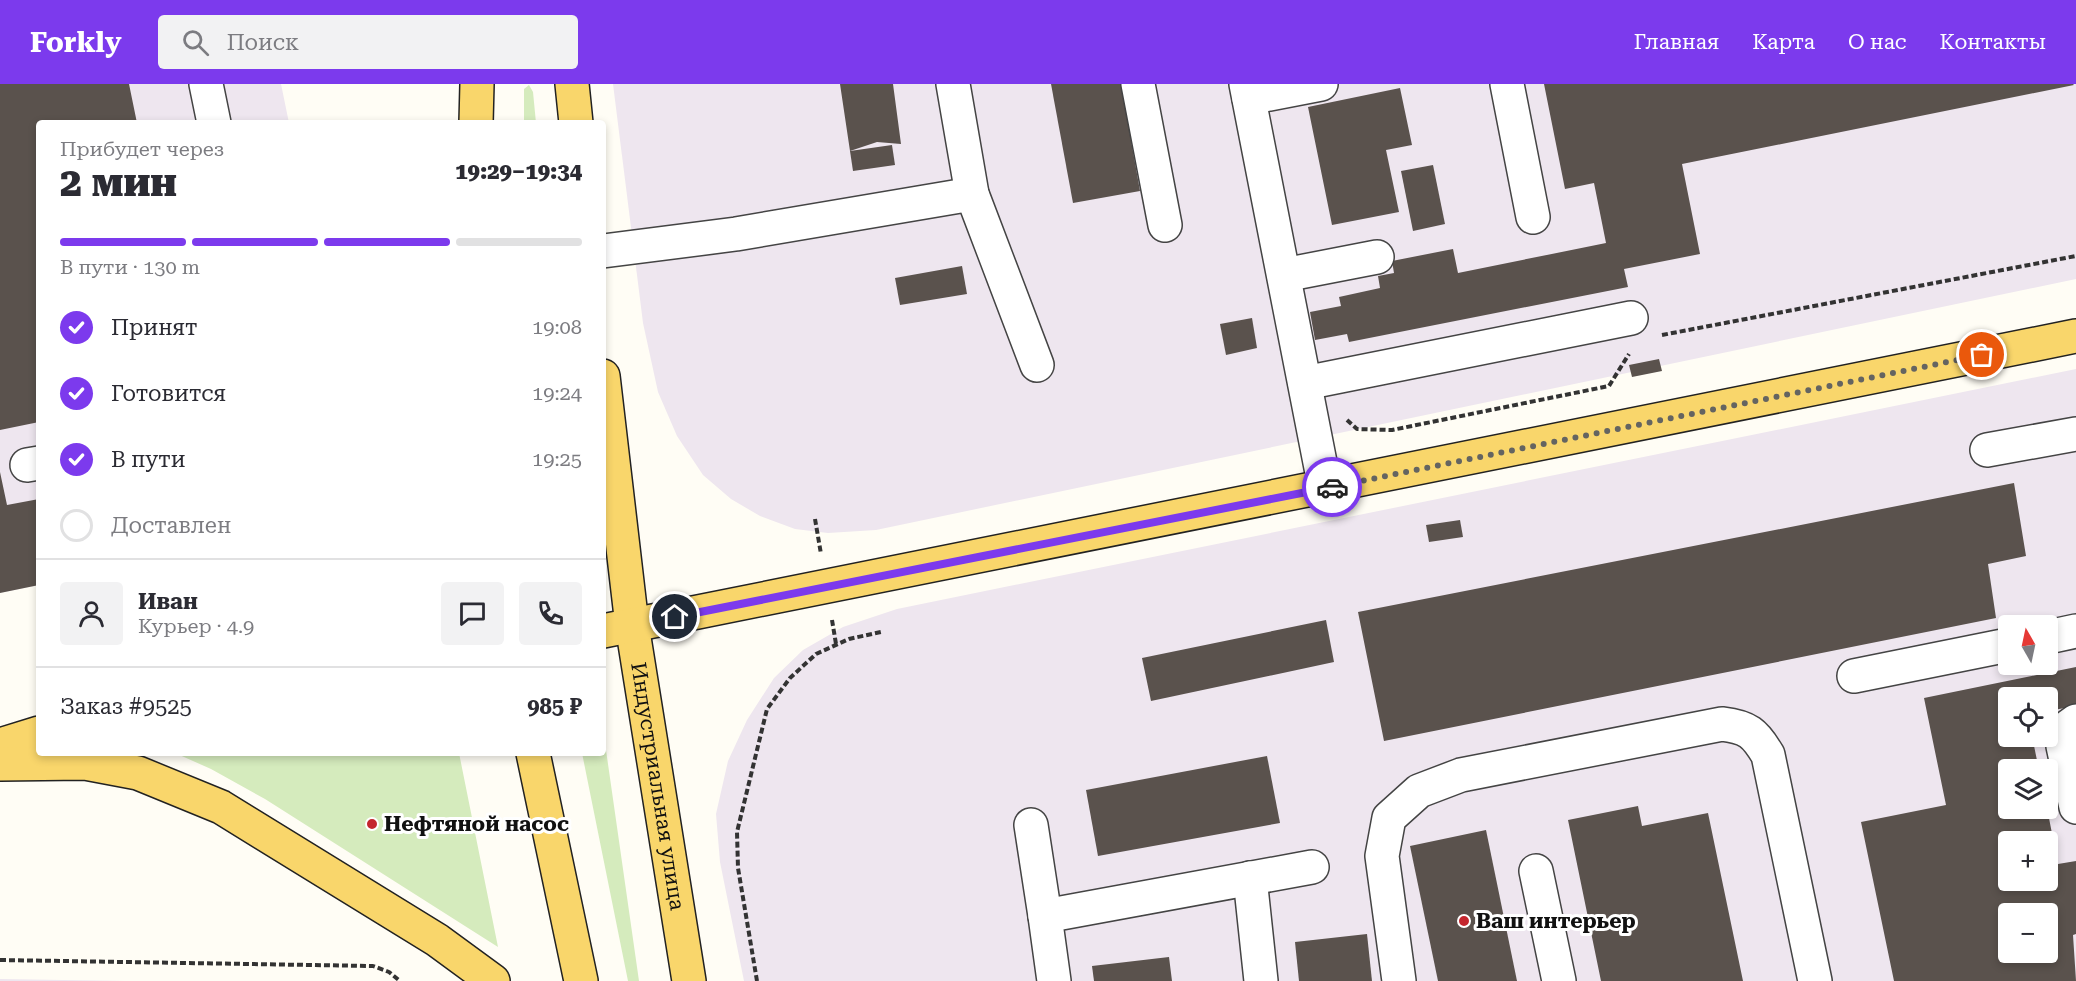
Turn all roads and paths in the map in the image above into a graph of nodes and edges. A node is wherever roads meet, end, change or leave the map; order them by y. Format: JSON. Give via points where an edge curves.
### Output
{"nodes":[{"id":1,"x":207,"y":84,"type":"edge"},
{"id":2,"x":477,"y":84,"type":"edge"},
{"id":3,"x":572,"y":84,"type":"edge"},
{"id":4,"x":953,"y":84,"type":"edge"},
{"id":5,"x":1138,"y":84,"type":"edge"},
{"id":6,"x":1321,"y":84,"type":"edge"},
{"id":7,"x":1507,"y":84,"type":"edge"},
{"id":8,"x":1248,"y":91,"type":"edge"},
{"id":9,"x":213,"y":120,"type":"edge"},
{"id":10,"x":476,"y":120,"type":"edge"},
{"id":11,"x":576,"y":120,"type":"edge"},
{"id":12,"x":972,"y":194,"type":"junction"},
{"id":13,"x":1533,"y":217,"type":"dead end"},
{"id":14,"x":1165,"y":225,"type":"dead end"},
{"id":15,"x":606,"y":250,"type":"edge"},
{"id":16,"x":2076,"y":256,"type":"edge"},
{"id":17,"x":1377,"y":257,"type":"dead end"},
{"id":18,"x":1284,"y":275,"type":"junction"},
{"id":19,"x":1638,"y":334,"type":"junction"},
{"id":20,"x":2076,"y":336,"type":"edge"},
{"id":21,"x":1037,"y":365,"type":"dead end"},
{"id":22,"x":1316,"y":380,"type":"junction"},
{"id":23,"x":606,"y":430,"type":"edge"},
{"id":24,"x":2076,"y":434,"type":"edge"},
{"id":25,"x":1987,"y":450,"type":"dead end"},
{"id":26,"x":1326,"y":488,"type":"junction"},
{"id":27,"x":617,"y":628,"type":"edge"},
{"id":28,"x":2076,"y":631,"type":"edge"},
{"id":29,"x":881,"y":632,"type":"dead end"},
{"id":30,"x":2058,"y":635,"type":"edge"},
{"id":31,"x":1998,"y":647,"type":"edge"},
{"id":32,"x":1854,"y":676,"type":"dead end"},
{"id":33,"x":2076,"y":721,"type":"edge"},
{"id":34,"x":36,"y":734,"type":"edge"},
{"id":35,"x":0,"y":745,"type":"edge"},
{"id":36,"x":36,"y":746,"type":"edge"},
{"id":37,"x":0,"y":753,"type":"edge"},
{"id":38,"x":534,"y":756,"type":"edge"},
{"id":39,"x":0,"y":764,"type":"edge"},
{"id":40,"x":2076,"y":807,"type":"edge"},
{"id":41,"x":1031,"y":825,"type":"dead end"},
{"id":42,"x":1312,"y":867,"type":"dead end"},
{"id":43,"x":1536,"y":871,"type":"dead end"},
{"id":44,"x":1250,"y":878,"type":"junction"},
{"id":45,"x":1045,"y":916,"type":"junction"},
{"id":46,"x":0,"y":960,"type":"edge"},
{"id":47,"x":400,"y":981,"type":"edge"},
{"id":48,"x":493,"y":981,"type":"edge"},
{"id":49,"x":581,"y":981,"type":"edge"},
{"id":50,"x":688,"y":981,"type":"edge"},
{"id":51,"x":757,"y":981,"type":"edge"},
{"id":52,"x":1054,"y":981,"type":"edge"},
{"id":53,"x":1261,"y":981,"type":"edge"},
{"id":54,"x":1399,"y":981,"type":"edge"},
{"id":55,"x":1559,"y":981,"type":"edge"},
{"id":56,"x":1815,"y":981,"type":"edge"}],
"edges":[{"from":1,"to":9,"type":"lane"},
{"from":2,"to":10,"type":"main road"},
{"from":3,"to":11,"type":"main road"},
{"from":4,"to":12,"type":"lane"},
{"from":5,"to":14,"type":"lane"},
{"from":6,"to":8,"type":"lane"},
{"from":7,"to":13,"type":"lane"},
{"from":8,"to":18,"type":"lane"},
{"from":12,"to":15,"type":"lane","via":[[736,234]]},
{"from":12,"to":21,"type":"lane"},
{"from":16,"to":19,"type":"path"},
{"from":17,"to":18,"type":"lane"},
{"from":18,"to":22,"type":"lane"},
{"from":19,"to":22,"type":"lane"},
{"from":19,"to":22,"type":"path","via":[[1609,386],[1392,430],[1357,429],[1335,409]]},
{"from":20,"to":26,"type":"main road"},
{"from":22,"to":26,"type":"lane"},
{"from":23,"to":27,"type":"main road","name":"Индустриальная улица"},
{"from":24,"to":25,"type":"lane"},
{"from":26,"to":27,"type":"main road"},
{"from":27,"to":50,"type":"main road","name":"Индустриальная улица"},
{"from":28,"to":30,"type":"lane"},
{"from":29,"to":51,"type":"path","via":[[849,639],[816,654],[790,678],[767,709],[737,832],[738,868]]},
{"from":31,"to":32,"type":"lane"},
{"from":33,"to":40,"type":"lane","via":[[2069,726],[2063,746]]},
{"from":34,"to":35,"type":"main road"},
{"from":36,"to":37,"type":"main road"},
{"from":38,"to":49,"type":"main road"},
{"from":39,"to":48,"type":"main road","via":[[96,765],[138,773],[221,807],[437,940]]},
{"from":41,"to":45,"type":"lane"},
{"from":42,"to":44,"type":"lane"},
{"from":43,"to":55,"type":"lane"},
{"from":44,"to":45,"type":"lane"},
{"from":44,"to":53,"type":"lane"},
{"from":45,"to":52,"type":"lane"},
{"from":46,"to":47,"type":"path","via":[[373,966]]},
{"from":54,"to":56,"type":"lane","via":[[1382,856],[1389,818],[1419,791],[1461,775],[1722,724],[1743,727],[1759,739],[1768,755]]}]}
